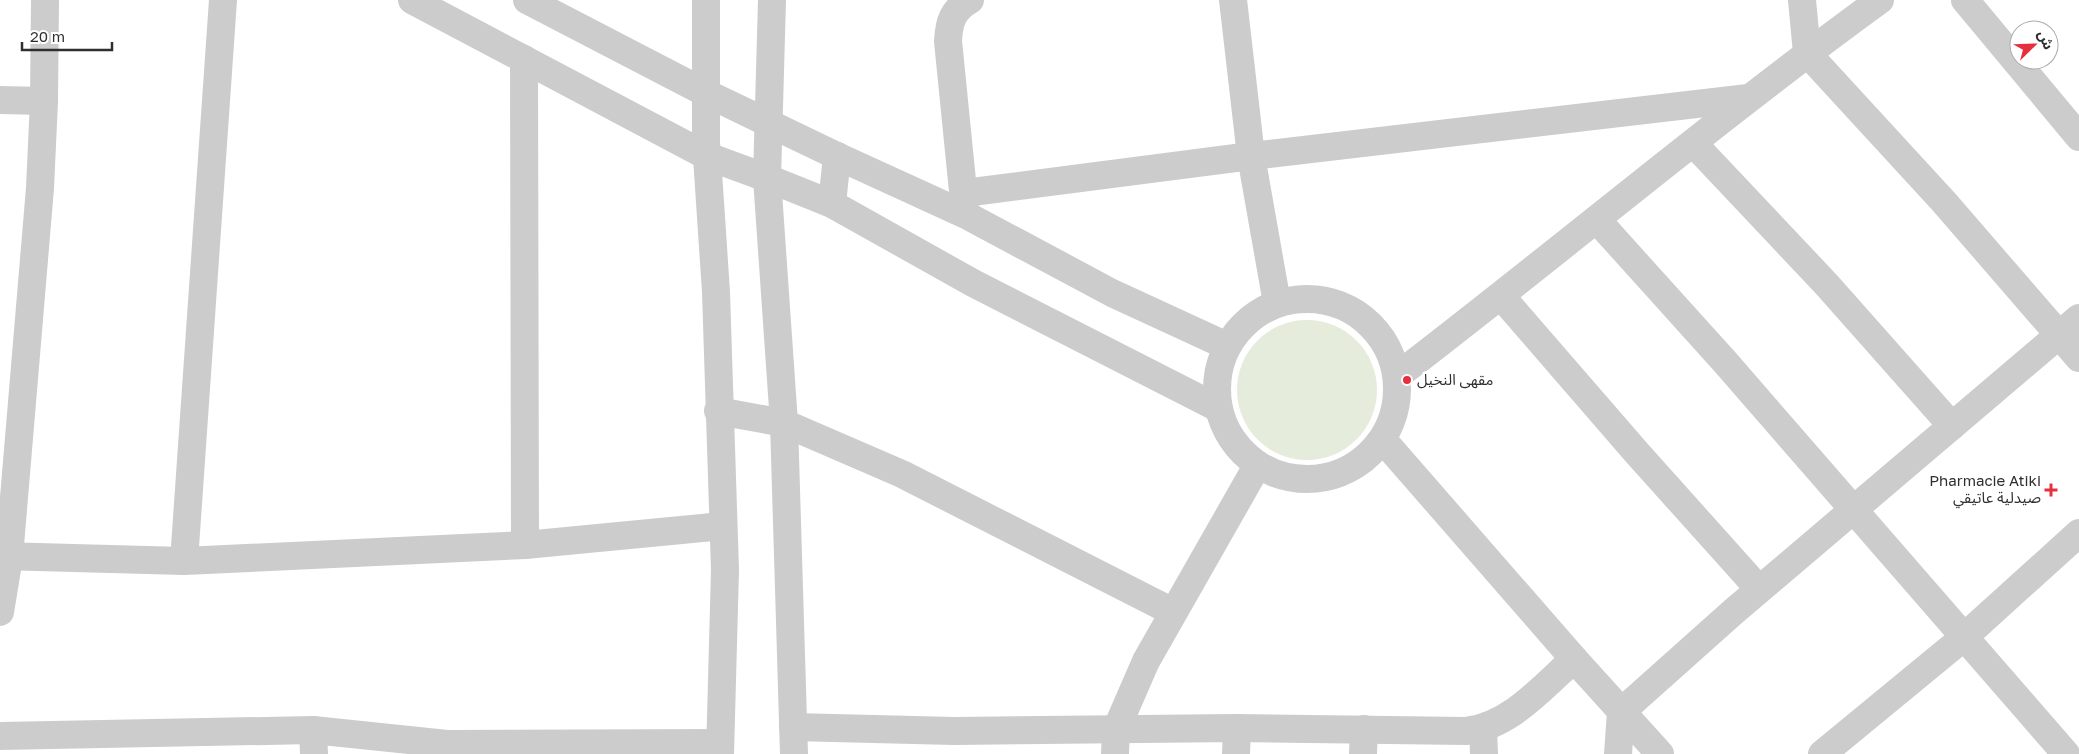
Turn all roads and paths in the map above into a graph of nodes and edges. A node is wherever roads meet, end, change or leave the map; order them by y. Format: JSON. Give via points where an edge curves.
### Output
{"nodes":[{"id":1,"x":45,"y":0,"type":"edge"},
{"id":2,"x":224,"y":0,"type":"edge"},
{"id":3,"x":412,"y":0,"type":"edge"},
{"id":4,"x":527,"y":0,"type":"edge"},
{"id":5,"x":706,"y":0,"type":"edge"},
{"id":6,"x":772,"y":0,"type":"edge"},
{"id":7,"x":970,"y":0,"type":"edge"},
{"id":8,"x":1233,"y":0,"type":"edge"},
{"id":9,"x":1802,"y":0,"type":"edge"},
{"id":10,"x":1880,"y":0,"type":"edge"},
{"id":11,"x":1966,"y":0,"type":"edge"},
{"id":12,"x":1807,"y":53,"type":"junction"},
{"id":13,"x":524,"y":60,"type":"junction"},
{"id":14,"x":706,"y":93,"type":"junction"},
{"id":15,"x":1748,"y":98,"type":"junction"},
{"id":16,"x":0,"y":100,"type":"edge"},
{"id":17,"x":44,"y":101,"type":"junction"},
{"id":18,"x":768,"y":122,"type":"junction"},
{"id":19,"x":2079,"y":137,"type":"edge"},
{"id":20,"x":1693,"y":142,"type":"junction"},
{"id":21,"x":707,"y":156,"type":"junction"},
{"id":22,"x":837,"y":156,"type":"junction"},
{"id":23,"x":1251,"y":156,"type":"junction"},
{"id":24,"x":767,"y":178,"type":"junction"},
{"id":25,"x":832,"y":204,"type":"junction"},
{"id":26,"x":965,"y":204,"type":"junction"},
{"id":27,"x":1597,"y":220,"type":"junction"},
{"id":28,"x":1501,"y":296,"type":"junction"},
{"id":29,"x":1277,"y":302,"type":"junction"},
{"id":30,"x":2079,"y":318,"type":"edge"},
{"id":31,"x":2058,"y":335,"type":"junction"},
{"id":32,"x":1226,"y":346,"type":"junction"},
{"id":33,"x":2079,"y":358,"type":"edge"},
{"id":34,"x":1397,"y":376,"type":"junction"},
{"id":35,"x":1218,"y":408,"type":"junction"},
{"id":36,"x":718,"y":411,"type":"junction"},
{"id":37,"x":784,"y":423,"type":"junction"},
{"id":38,"x":1952,"y":426,"type":"junction"},
{"id":39,"x":1383,"y":440,"type":"junction"},
{"id":40,"x":1257,"y":466,"type":"junction"},
{"id":41,"x":1854,"y":509,"type":"junction"},
{"id":42,"x":723,"y":526,"type":"junction"},
{"id":43,"x":2079,"y":533,"type":"edge"},
{"id":44,"x":524,"y":545,"type":"junction"},
{"id":45,"x":4,"y":556,"type":"edge"},
{"id":46,"x":184,"y":560,"type":"junction"},
{"id":47,"x":1759,"y":589,"type":"junction"},
{"id":48,"x":0,"y":612,"type":"edge"},
{"id":49,"x":1173,"y":612,"type":"junction"},
{"id":50,"x":1963,"y":638,"type":"junction"},
{"id":51,"x":1574,"y":659,"type":"junction"},
{"id":52,"x":1621,"y":712,"type":"junction"},
{"id":53,"x":793,"y":727,"type":"junction"},
{"id":54,"x":0,"y":736,"type":"edge"},
{"id":55,"x":1237,"y":741,"type":"edge"},
{"id":56,"x":314,"y":742,"type":"edge"},
{"id":57,"x":1115,"y":742,"type":"edge"},
{"id":58,"x":1363,"y":742,"type":"edge"},
{"id":59,"x":1483,"y":742,"type":"edge"},
{"id":60,"x":986,"y":743,"type":"edge"},
{"id":61,"x":720,"y":748,"type":"edge"},
{"id":62,"x":447,"y":749,"type":"edge"},
{"id":63,"x":576,"y":749,"type":"edge"},
{"id":64,"x":794,"y":754,"type":"edge"},
{"id":65,"x":1618,"y":754,"type":"edge"},
{"id":66,"x":1660,"y":754,"type":"edge"},
{"id":67,"x":1822,"y":754,"type":"edge"},
{"id":68,"x":2066,"y":754,"type":"edge"}],
"edges":[{"from":1,"to":17,"type":"street"},
{"from":2,"to":46,"type":"street"},
{"from":3,"to":13,"type":"street"},
{"from":4,"to":14,"type":"street"},
{"from":5,"to":14,"type":"street"},
{"from":6,"to":18,"type":"street"},
{"from":7,"to":26,"type":"street","via":[[954,12],[948,41]]},
{"from":8,"to":23,"type":"street"},
{"from":9,"to":12,"type":"street"},
{"from":10,"to":12,"type":"street"},
{"from":11,"to":19,"type":"street"},
{"from":12,"to":15,"type":"street"},
{"from":12,"to":31,"type":"street","via":[[1944,202]]},
{"from":13,"to":21,"type":"street"},
{"from":13,"to":44,"type":"street"},
{"from":14,"to":18,"type":"street"},
{"from":14,"to":21,"type":"street"},
{"from":15,"to":20,"type":"street"},
{"from":15,"to":23,"type":"street"},
{"from":16,"to":17,"type":"street"},
{"from":17,"to":45,"type":"street","via":[[40,188]]},
{"from":18,"to":22,"type":"street"},
{"from":18,"to":24,"type":"street"},
{"from":20,"to":27,"type":"street"},
{"from":20,"to":38,"type":"street","via":[[1827,285]]},
{"from":21,"to":24,"type":"street"},
{"from":21,"to":36,"type":"street","via":[[716,292]]},
{"from":22,"to":25,"type":"street"},
{"from":22,"to":26,"type":"street"},
{"from":23,"to":26,"type":"street"},
{"from":23,"to":29,"type":"street"},
{"from":24,"to":25,"type":"street"},
{"from":24,"to":37,"type":"street"},
{"from":25,"to":35,"type":"street","via":[[973,283]]},
{"from":26,"to":32,"type":"street","via":[[1112,293]]},
{"from":27,"to":28,"type":"street"},
{"from":27,"to":41,"type":"street"},
{"from":28,"to":34,"type":"street"},
{"from":28,"to":47,"type":"street"},
{"from":29,"to":32,"type":"street","via":[[1247,320]]},
{"from":29,"to":34,"type":"street","via":[[1316,298],[1354,311],[1383,339]]},
{"from":30,"to":31,"type":"street"},
{"from":31,"to":33,"type":"street"},
{"from":31,"to":38,"type":"street"},
{"from":32,"to":35,"type":"street","via":[[1216,376]]},
{"from":34,"to":39,"type":"street","via":[[1396,409]]},
{"from":35,"to":40,"type":"street","via":[[1232,441]]},
{"from":36,"to":37,"type":"street"},
{"from":36,"to":42,"type":"street"},
{"from":37,"to":49,"type":"street","via":[[902,474]]},
{"from":37,"to":53,"type":"street"},
{"from":38,"to":41,"type":"street"},
{"from":39,"to":40,"type":"street","via":[[1358,465],[1326,479],[1290,479]]},
{"from":39,"to":51,"type":"street"},
{"from":40,"to":49,"type":"street"},
{"from":41,"to":47,"type":"street"},
{"from":41,"to":50,"type":"street"},
{"from":42,"to":44,"type":"street"},
{"from":42,"to":61,"type":"street","via":[[725,570]]},
{"from":43,"to":50,"type":"street"},
{"from":44,"to":46,"type":"street"},
{"from":45,"to":46,"type":"street"},
{"from":45,"to":48,"type":"street"},
{"from":47,"to":52,"type":"street"},
{"from":49,"to":57,"type":"street","via":[[1146,660]]},
{"from":50,"to":67,"type":"street"},
{"from":50,"to":68,"type":"street"},
{"from":51,"to":52,"type":"street"},
{"from":51,"to":59,"type":"street","via":[[1518,709],[1499,721]]},
{"from":52,"to":65,"type":"street"},
{"from":52,"to":66,"type":"street"},
{"from":53,"to":60,"type":"street"},
{"from":53,"to":64,"type":"street"},
{"from":54,"to":56,"type":"street"},
{"from":55,"to":57,"type":"street"},
{"from":55,"to":58,"type":"street"},
{"from":56,"to":62,"type":"street"},
{"from":57,"to":60,"type":"street"},
{"from":58,"to":59,"type":"street","via":[[1466,731]]},
{"from":61,"to":63,"type":"street"},
{"from":62,"to":63,"type":"street"}]}
